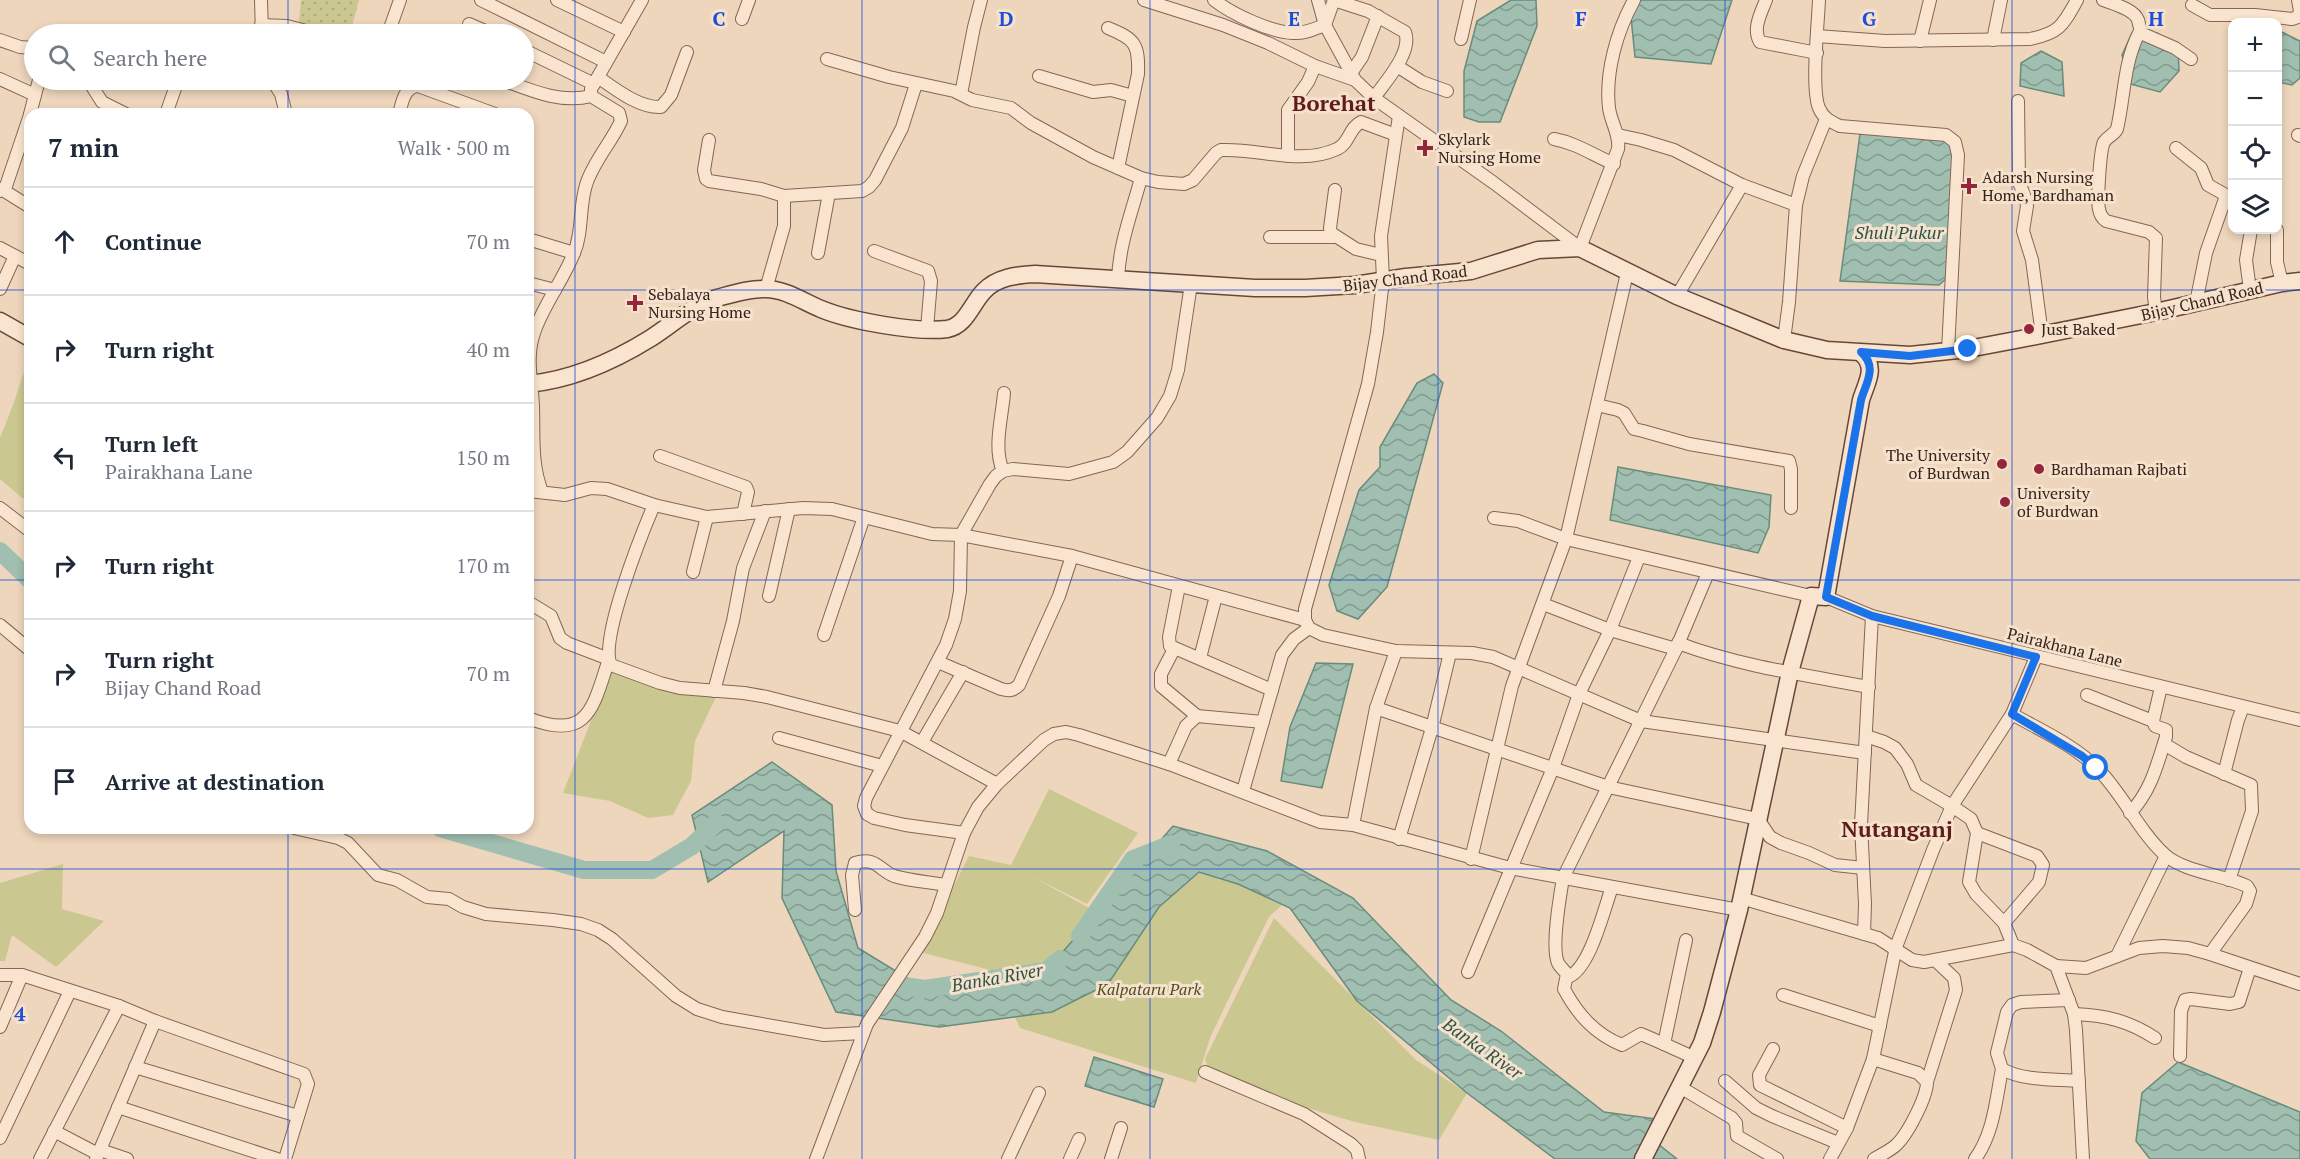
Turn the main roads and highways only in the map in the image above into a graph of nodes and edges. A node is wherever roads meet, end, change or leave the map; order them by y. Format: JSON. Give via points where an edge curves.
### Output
{"nodes":[{"id":1,"x":2300,"y":281,"type":"edge"},
{"id":2,"x":0,"y":321,"type":"edge"},
{"id":3,"x":24,"y":335,"type":"edge"},
{"id":4,"x":1861,"y":352,"type":"junction"},
{"id":5,"x":534,"y":383,"type":"edge"},
{"id":6,"x":1642,"y":1159,"type":"edge"}],
"edges":[{"from":1,"to":4,"type":"main road","name":"Bijay Chand Road","via":[[1948,351],[1910,356]]},
{"from":2,"to":3,"type":"main road"},
{"from":4,"to":5,"type":"main road","name":"Bijay Chand Road","via":[[1827,350],[1784,340],[1677,296],[1580,249],[1538,250],[1471,271],[1305,288],[1015,275],[984,290],[962,321],[949,329],[844,317],[766,289],[698,306],[610,361]]},
{"from":4,"to":6,"type":"main road","via":[[1869,363],[1870,379],[1861,400],[1818,596],[1790,672],[1740,904],[1712,1012],[1695,1058]]}]}
